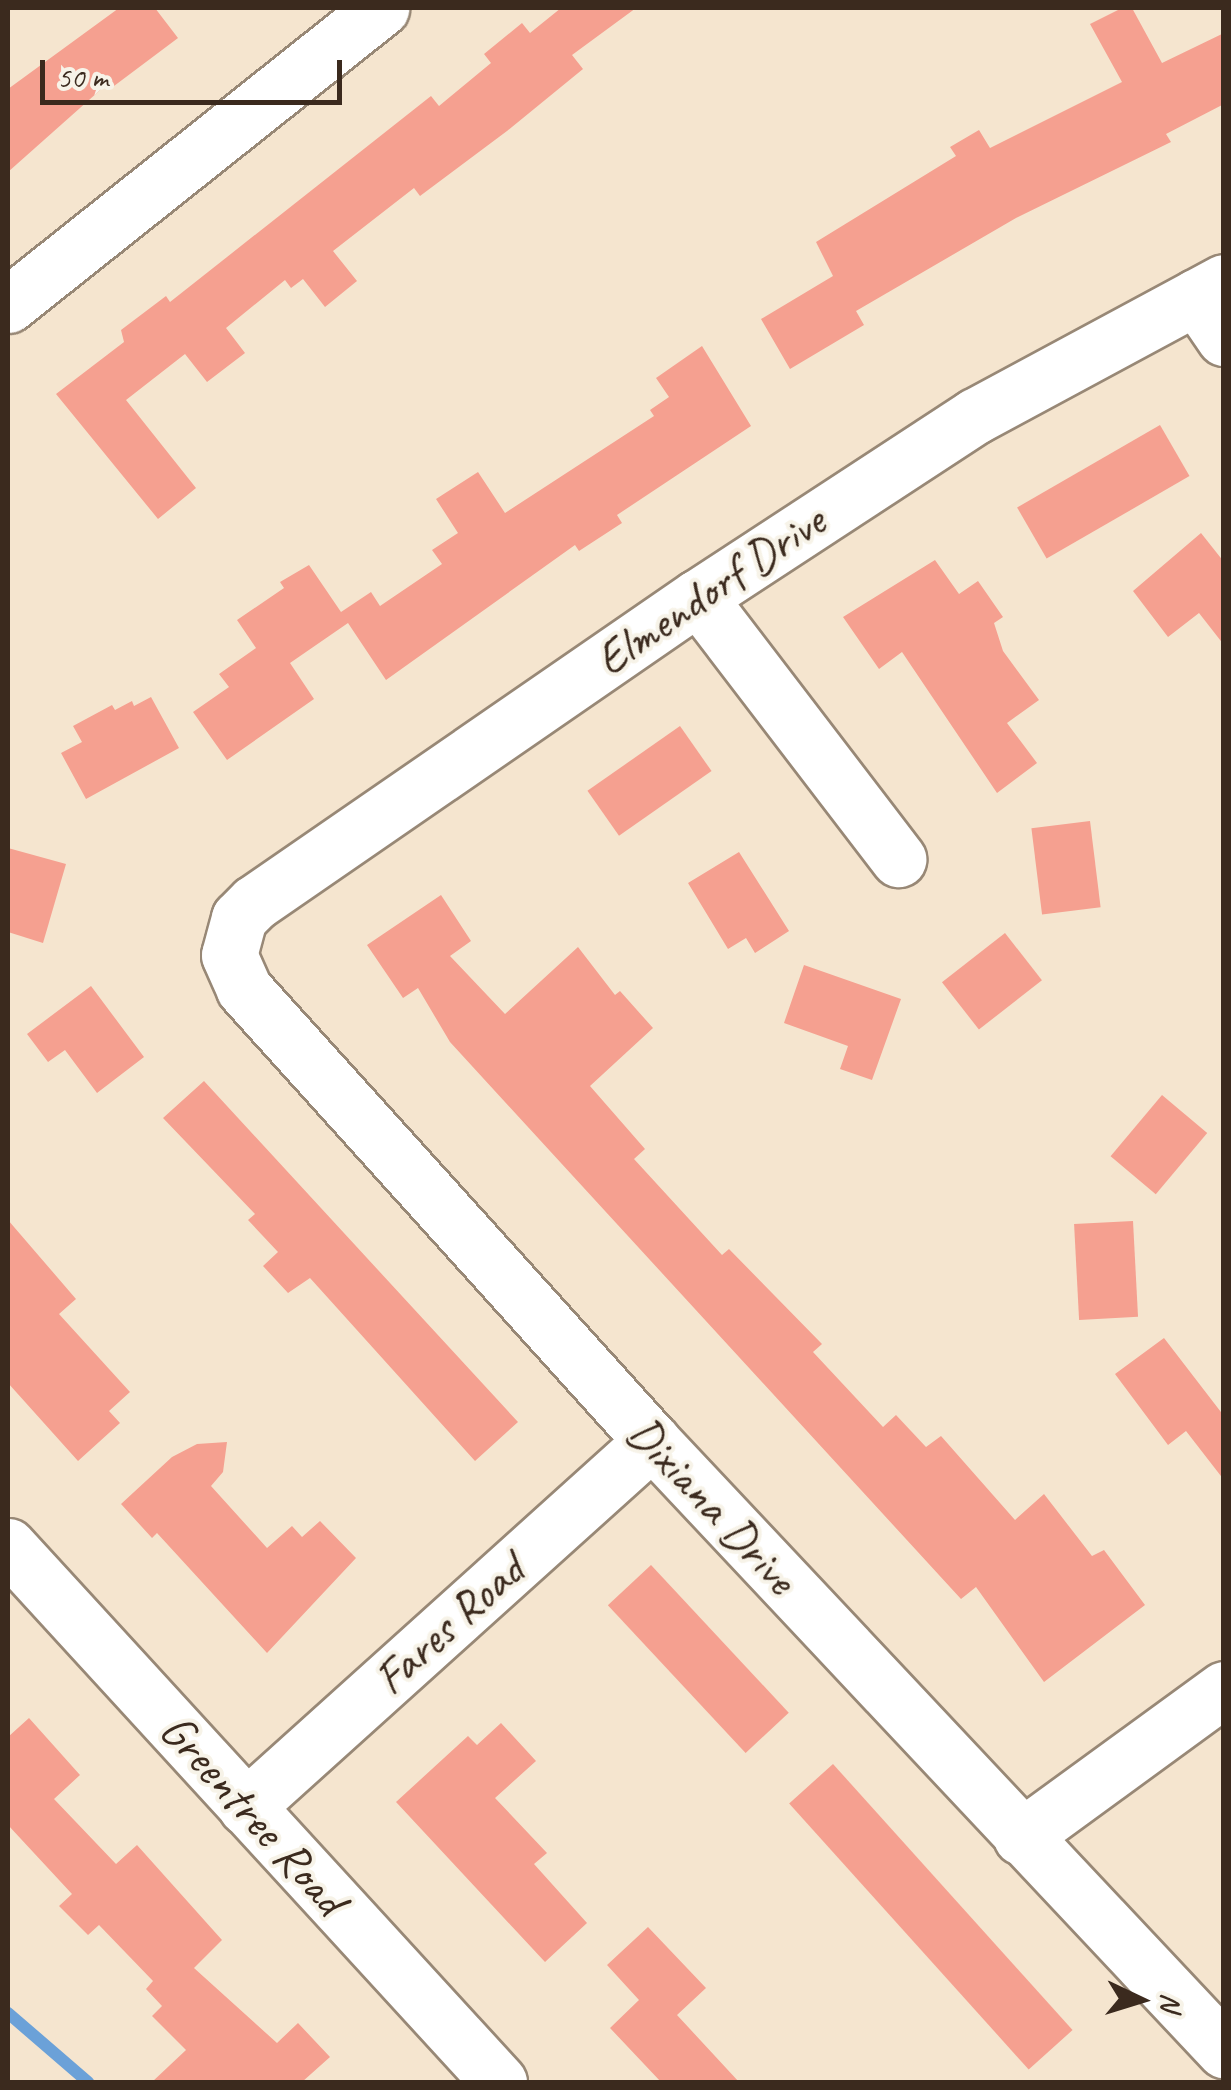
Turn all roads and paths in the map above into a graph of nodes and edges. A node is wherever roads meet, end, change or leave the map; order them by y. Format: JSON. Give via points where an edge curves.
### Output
{"nodes":[{"id":1,"x":381,"y":8,"type":"edge"},
{"id":2,"x":8,"y":305,"type":"edge"},
{"id":3,"x":1214,"y":306,"type":"edge"},
{"id":4,"x":698,"y":597,"type":"junction"},
{"id":5,"x":898,"y":859,"type":"dead end"},
{"id":6,"x":230,"y":942,"type":"joint"},
{"id":7,"x":652,"y":1441,"type":"junction"},
{"id":8,"x":18,"y":1577,"type":"edge"},
{"id":9,"x":1224,"y":1689,"type":"edge"},
{"id":10,"x":246,"y":1807,"type":"junction"},
{"id":11,"x":1020,"y":1837,"type":"junction"},
{"id":12,"x":1224,"y":2050,"type":"edge"},
{"id":13,"x":499,"y":2082,"type":"edge"}],
"edges":[{"from":1,"to":2,"type":"street"},
{"from":3,"to":4,"type":"street","name":"Elmendorf Drive","via":[[975,416]]},
{"from":4,"to":5,"type":"street"},
{"from":4,"to":6,"type":"street","name":"Elmendorf Drive","via":[[254,904],[239,918]]},
{"from":6,"to":7,"type":"street","name":"Dixiana Drive","via":[[233,971],[244,990]]},
{"from":7,"to":10,"type":"street","name":"Fares Road"},
{"from":7,"to":11,"type":"street","name":"Dixiana Drive"},
{"from":8,"to":10,"type":"street","name":"Greentree Road"},
{"from":9,"to":11,"type":"street"},
{"from":10,"to":13,"type":"street","name":"Greentree Road"},
{"from":11,"to":12,"type":"street","name":"Dixiana Drive"}]}
